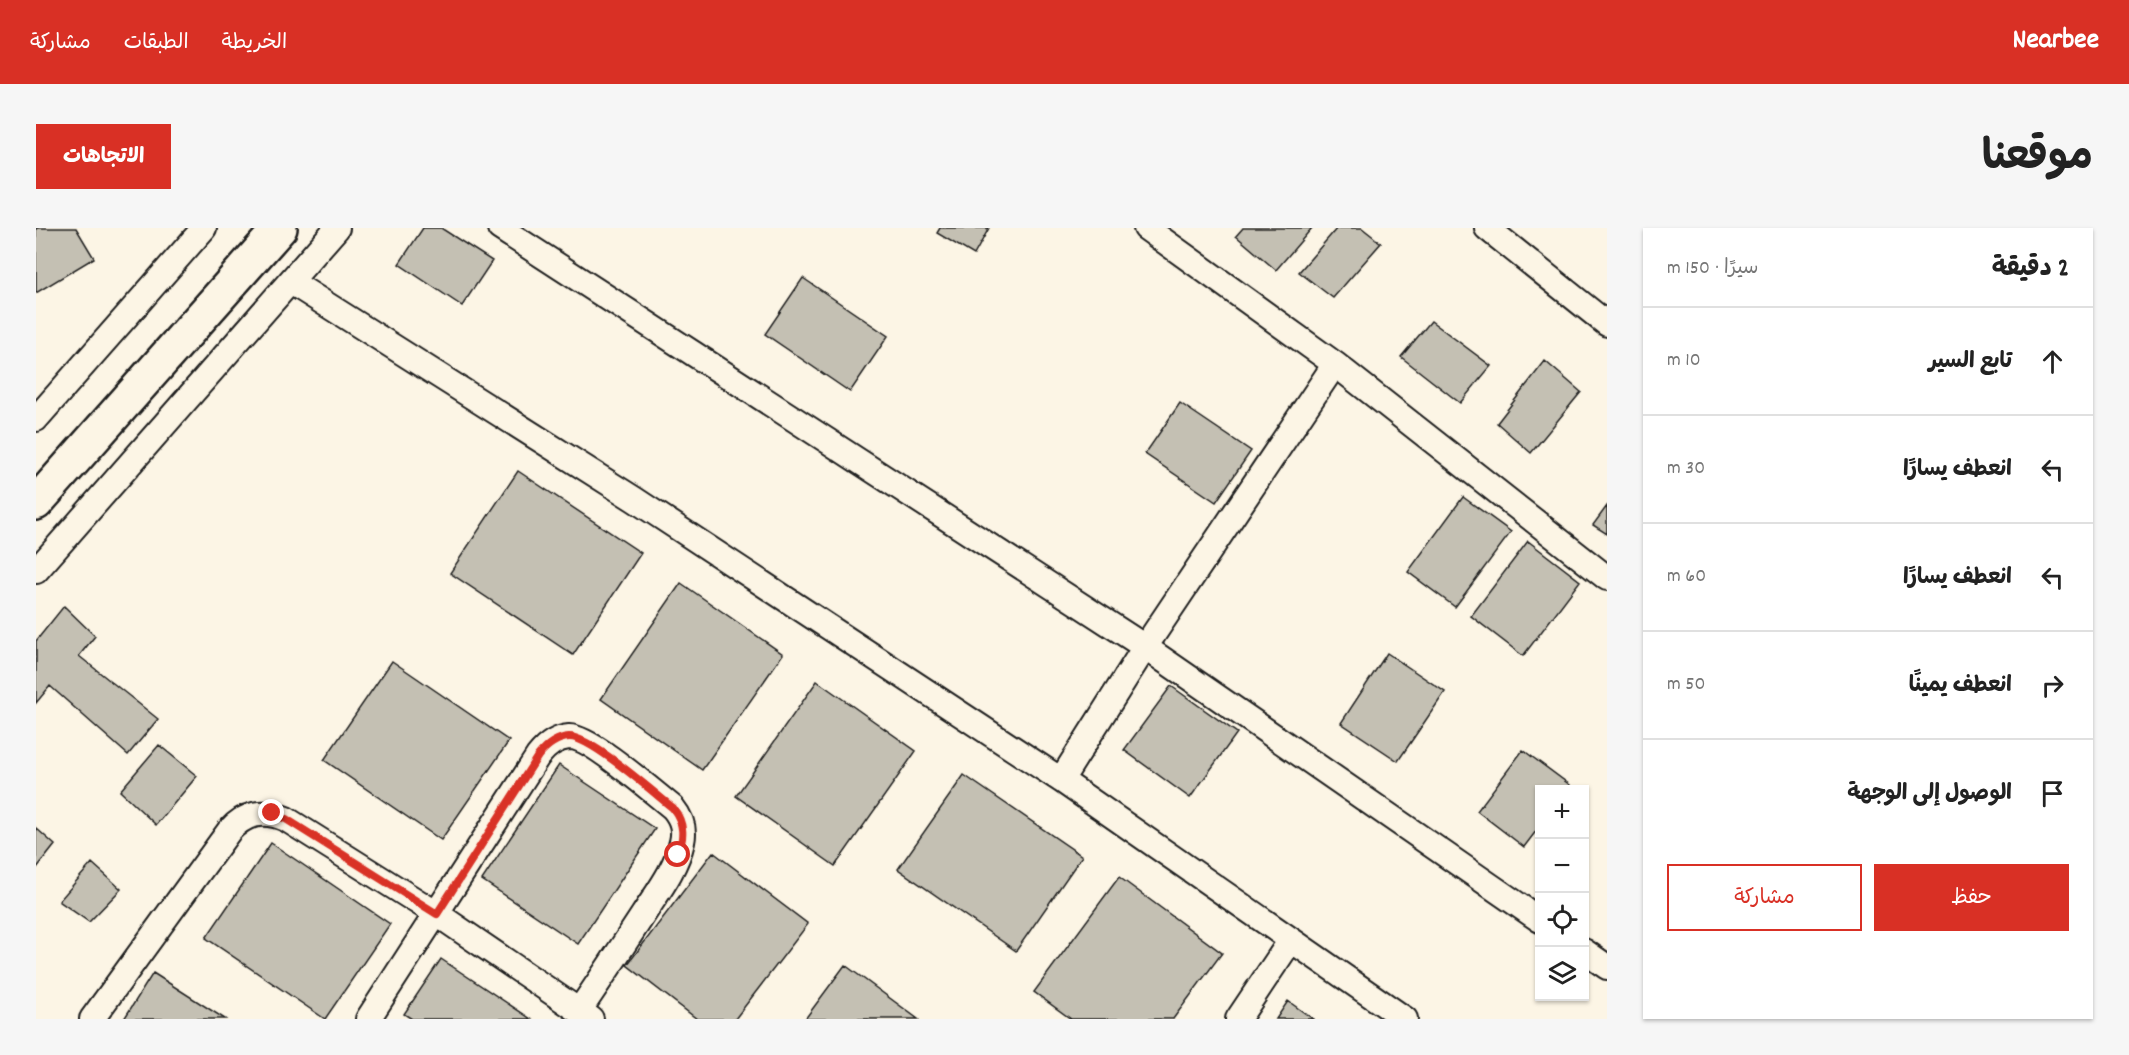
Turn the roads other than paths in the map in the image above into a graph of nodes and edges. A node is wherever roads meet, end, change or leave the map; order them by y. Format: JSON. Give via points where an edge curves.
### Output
{"nodes":[{"id":1,"x":204,"y":228,"type":"edge"},
{"id":2,"x":280,"y":228,"type":"edge"},
{"id":3,"x":337,"y":228,"type":"edge"},
{"id":4,"x":501,"y":228,"type":"edge"},
{"id":5,"x":1146,"y":228,"type":"edge"},
{"id":6,"x":1487,"y":228,"type":"edge"},
{"id":7,"x":291,"y":282,"type":"junction"},
{"id":8,"x":1607,"y":324,"type":"edge"},
{"id":9,"x":1335,"y":364,"type":"junction"},
{"id":10,"x":36,"y":419,"type":"edge"},
{"id":11,"x":36,"y":503,"type":"edge"},
{"id":12,"x":36,"y":571,"type":"edge"},
{"id":13,"x":1607,"y":578,"type":"edge"},
{"id":14,"x":1145,"y":647,"type":"junction"},
{"id":15,"x":1061,"y":780,"type":"junction"},
{"id":16,"x":437,"y":914,"type":"junction"},
{"id":17,"x":1535,"y":917,"type":"edge"},
{"id":18,"x":1291,"y":940,"type":"junction"},
{"id":19,"x":1589,"y":954,"type":"edge"},
{"id":20,"x":1607,"y":967,"type":"edge"},
{"id":21,"x":585,"y":1015,"type":"edge"},
{"id":22,"x":92,"y":1019,"type":"edge"},
{"id":23,"x":368,"y":1019,"type":"edge"},
{"id":24,"x":1238,"y":1019,"type":"edge"},
{"id":25,"x":1406,"y":1019,"type":"edge"}],
"edges":[{"from":1,"to":10,"type":"street"},
{"from":2,"to":11,"type":"main road"},
{"from":3,"to":7,"type":"street"},
{"from":4,"to":14,"type":"street"},
{"from":5,"to":9,"type":"street"},
{"from":6,"to":8,"type":"street"},
{"from":7,"to":12,"type":"street"},
{"from":7,"to":15,"type":"street","via":[[634,499]]},
{"from":9,"to":13,"type":"street"},
{"from":9,"to":14,"type":"street"},
{"from":14,"to":15,"type":"street"},
{"from":14,"to":17,"type":"street"},
{"from":15,"to":18,"type":"street"},
{"from":16,"to":21,"type":"street"},
{"from":16,"to":21,"type":"street","via":[[547,746],[569,737],[580,739],[604,754],[673,808],[683,827],[682,841],[665,881]]},
{"from":16,"to":22,"type":"street","via":[[286,819],[264,812],[245,817],[229,831]]},
{"from":16,"to":23,"type":"street"},
{"from":18,"to":24,"type":"street"},
{"from":18,"to":25,"type":"street"},
{"from":19,"to":20,"type":"street"}]}
